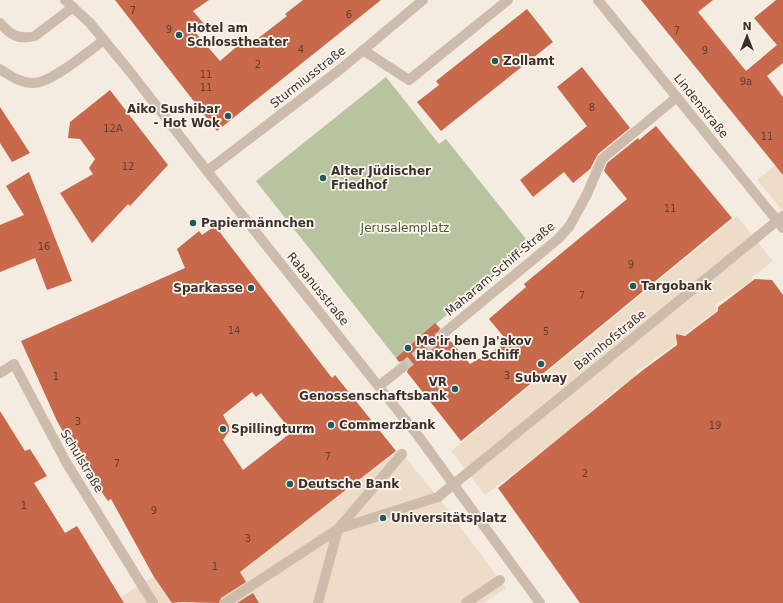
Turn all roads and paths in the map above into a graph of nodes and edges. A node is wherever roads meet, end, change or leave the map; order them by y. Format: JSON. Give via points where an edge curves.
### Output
{"nodes":[{"id":1,"x":65,"y":0,"type":"edge"},
{"id":2,"x":423,"y":0,"type":"edge"},
{"id":3,"x":508,"y":0,"type":"edge"},
{"id":4,"x":598,"y":0,"type":"edge"},
{"id":5,"x":73,"y":7,"type":"junction"},
{"id":6,"x":0,"y":23,"type":"edge"},
{"id":7,"x":104,"y":40,"type":"junction"},
{"id":8,"x":363,"y":50,"type":"junction"},
{"id":9,"x":0,"y":69,"type":"edge"},
{"id":10,"x":677,"y":97,"type":"junction"},
{"id":11,"x":207,"y":171,"type":"junction"},
{"id":12,"x":781,"y":221,"type":"edge"},
{"id":13,"x":444,"y":333,"type":"tunnel mouth"},
{"id":14,"x":403,"y":367,"type":"tunnel mouth"},
{"id":15,"x":0,"y":373,"type":"edge"},
{"id":16,"x":379,"y":386,"type":"junction"},
{"id":17,"x":402,"y":454,"type":"dead end"},
{"id":18,"x":454,"y":485,"type":"junction"},
{"id":19,"x":338,"y":529,"type":"junction"},
{"id":20,"x":500,"y":580,"type":"dead end"},
{"id":21,"x":151,"y":600,"type":"edge"},
{"id":22,"x":140,"y":603,"type":"edge"},
{"id":23,"x":225,"y":603,"type":"edge"},
{"id":24,"x":318,"y":603,"type":"edge"},
{"id":25,"x":466,"y":603,"type":"edge"},
{"id":26,"x":540,"y":603,"type":"edge"}],
"edges":[{"from":1,"to":5,"type":"street","name":"Rabanusstraße"},
{"from":2,"to":8,"type":"street","name":"Sturmiusstraße"},
{"from":3,"to":8,"type":"street","via":[[409,80]]},
{"from":4,"to":10,"type":"street","name":"Lindenstraße"},
{"from":5,"to":6,"type":"street","via":[[35,36],[28,38],[9,33]]},
{"from":5,"to":7,"type":"street","name":"Rabanusstraße","via":[[90,22]]},
{"from":7,"to":9,"type":"street","via":[[50,79],[34,83],[21,81]]},
{"from":7,"to":11,"type":"street","name":"Rabanusstraße"},
{"from":8,"to":11,"type":"street","name":"Sturmiusstraße"},
{"from":10,"to":12,"type":"street","name":"Lindenstraße"},
{"from":10,"to":13,"type":"street","name":"Maharam-Schiff-Straße","via":[[602,159],[569,227],[558,239]]},
{"from":11,"to":16,"type":"street","name":"Rabanusstraße"},
{"from":12,"to":18,"type":"street","name":"Bahnhofstraße"},
{"from":14,"to":16,"type":"street"},
{"from":15,"to":21,"type":"street","name":"Schulstraße","via":[[14,364],[79,482]]},
{"from":16,"to":18,"type":"street","name":"Rabanusstraße"},
{"from":17,"to":19,"type":"street"},
{"from":18,"to":19,"type":"street","via":[[438,498]]},
{"from":18,"to":26,"type":"street","name":"Rabanusstraße"},
{"from":19,"to":23,"type":"street"},
{"from":19,"to":24,"type":"street"},
{"from":20,"to":25,"type":"street"},
{"from":21,"to":22,"type":"street"}]}
